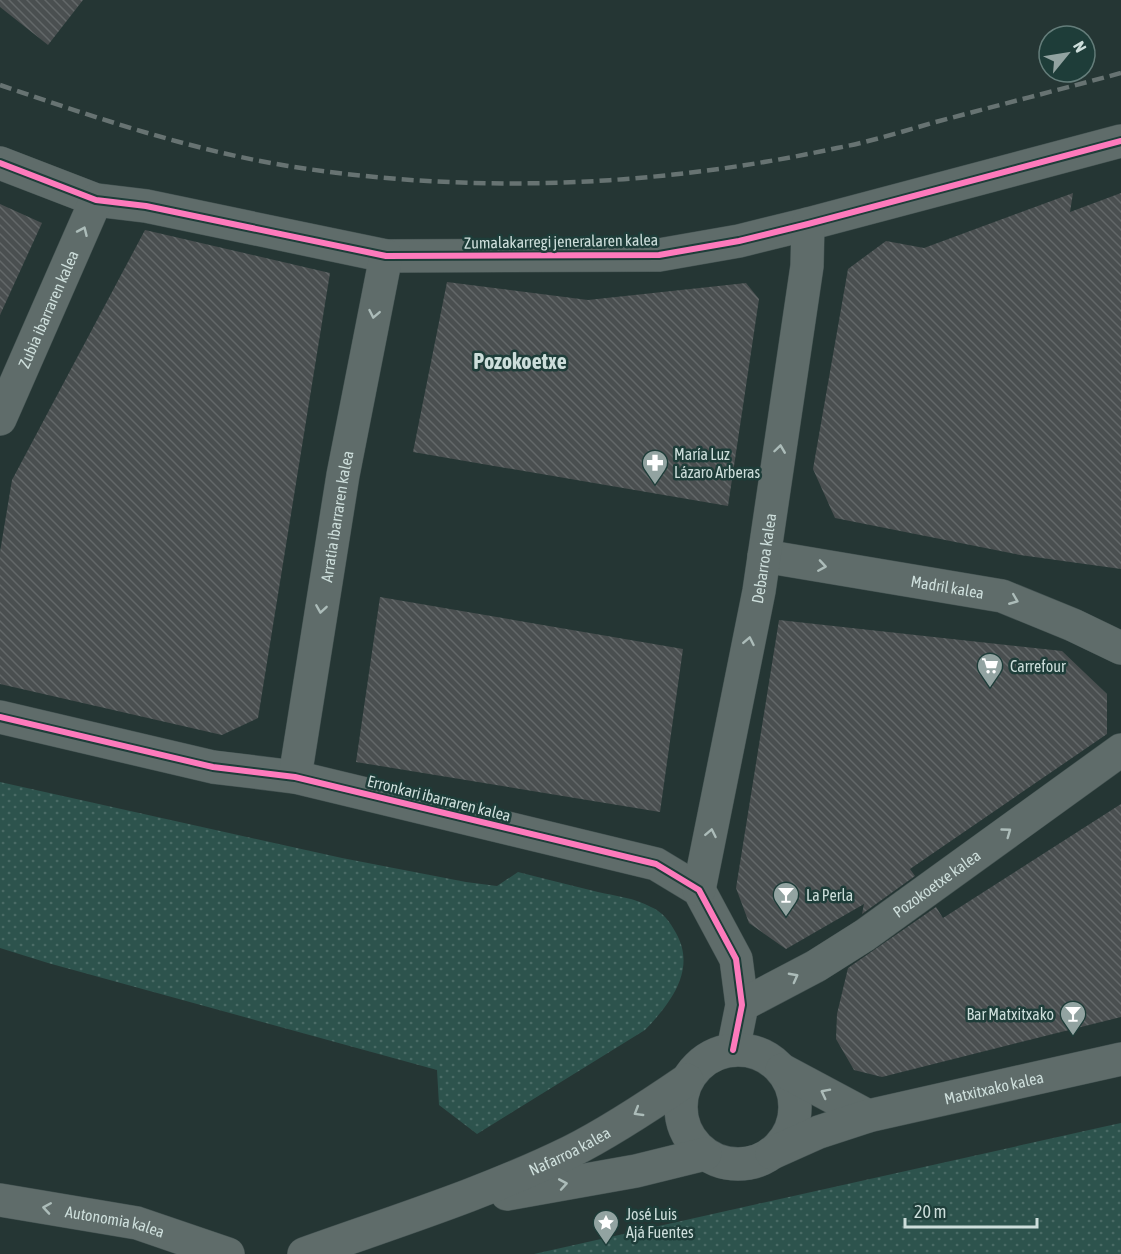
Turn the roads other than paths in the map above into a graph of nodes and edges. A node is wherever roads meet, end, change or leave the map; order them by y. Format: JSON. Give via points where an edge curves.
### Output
{"nodes":[{"id":1,"x":1121,"y":141,"type":"edge"},
{"id":2,"x":0,"y":163,"type":"edge"},
{"id":3,"x":96,"y":200,"type":"junction"},
{"id":4,"x":808,"y":224,"type":"junction"},
{"id":5,"x":386,"y":256,"type":"junction"},
{"id":6,"x":0,"y":419,"type":"edge"},
{"id":7,"x":764,"y":556,"type":"junction"},
{"id":8,"x":1121,"y":648,"type":"edge"},
{"id":9,"x":0,"y":717,"type":"edge"},
{"id":10,"x":1121,"y":750,"type":"edge"},
{"id":11,"x":295,"y":777,"type":"junction"},
{"id":12,"x":699,"y":890,"type":"junction"},
{"id":13,"x":742,"y":1005,"type":"junction"},
{"id":14,"x":733,"y":1050,"type":"junction"},
{"id":15,"x":1121,"y":1059,"type":"edge"},
{"id":16,"x":782,"y":1070,"type":"junction"},
{"id":17,"x":687,"y":1080,"type":"junction"},
{"id":18,"x":868,"y":1116,"type":"junction"},
{"id":19,"x":772,"y":1153,"type":"junction"},
{"id":20,"x":705,"y":1154,"type":"junction"},
{"id":21,"x":0,"y":1200,"type":"edge"},
{"id":22,"x":443,"y":1206,"type":"junction"},
{"id":23,"x":185,"y":1246,"type":"edge"},
{"id":24,"x":228,"y":1254,"type":"edge"},
{"id":25,"x":304,"y":1254,"type":"edge"}],
"edges":[{"from":1,"to":4,"type":"street","name":"Zumalakarregi jeneralaren kalea"},
{"from":2,"to":3,"type":"street","name":"Zumalakarregi jeneralaren kalea"},
{"from":3,"to":5,"type":"street","name":"Zumalakarregi jeneralaren kalea","via":[[146,206]]},
{"from":6,"to":3,"type":"street","name":"Zubia ibarraren kalea","one_way":true},
{"from":4,"to":5,"type":"street","name":"Zumalakarregi jeneralaren kalea","via":[[659,255]]},
{"from":7,"to":4,"type":"street","name":"Debarroa kalea","one_way":true,"via":[[807,266]]},
{"from":5,"to":11,"type":"street","name":"Arratia ibarraren kalea","one_way":true,"via":[[343,475]]},
{"from":7,"to":8,"type":"street","name":"Madril kalea","one_way":true,"via":[[1002,596]]},
{"from":12,"to":7,"type":"street","name":"Debarroa kalea","one_way":true},
{"from":9,"to":11,"type":"street","name":"Erronkari ibarraren kalea","via":[[213,767]]},
{"from":13,"to":10,"type":"street","name":"Pozokoetxe kalea","one_way":true,"via":[[816,966],[864,934]]},
{"from":11,"to":12,"type":"street","name":"Erronkari ibarraren kalea","via":[[656,864]]},
{"from":12,"to":13,"type":"street","via":[[736,959]]},
{"from":13,"to":14,"type":"street"},
{"from":14,"to":16,"type":"street","via":[[770,1059]]},
{"from":14,"to":17,"type":"street","via":[[698,1065]]},
{"from":15,"to":18,"type":"street","name":"Matxitxako kalea"},
{"from":18,"to":16,"type":"street","one_way":true},
{"from":16,"to":19,"type":"street","via":[[791,1083],[795,1115],[790,1133]]},
{"from":17,"to":20,"type":"street","via":[[681,1116],[686,1134]]},
{"from":17,"to":22,"type":"street","name":"Nafarroa kalea","one_way":true,"via":[[571,1151]]},
{"from":18,"to":19,"type":"street","name":"Matxitxako kalea"},
{"from":19,"to":20,"type":"street","via":[[748,1165],[730,1165]]},
{"from":22,"to":20,"type":"street","name":"Nafarroa kalea","one_way":true,"via":[[636,1172]]},
{"from":23,"to":21,"type":"street","name":"Autonomia kalea","one_way":true,"via":[[137,1223]]},
{"from":22,"to":25,"type":"street","name":"Nafarroa kalea"},
{"from":23,"to":24,"type":"street","name":"Autonomia kalea"}]}
